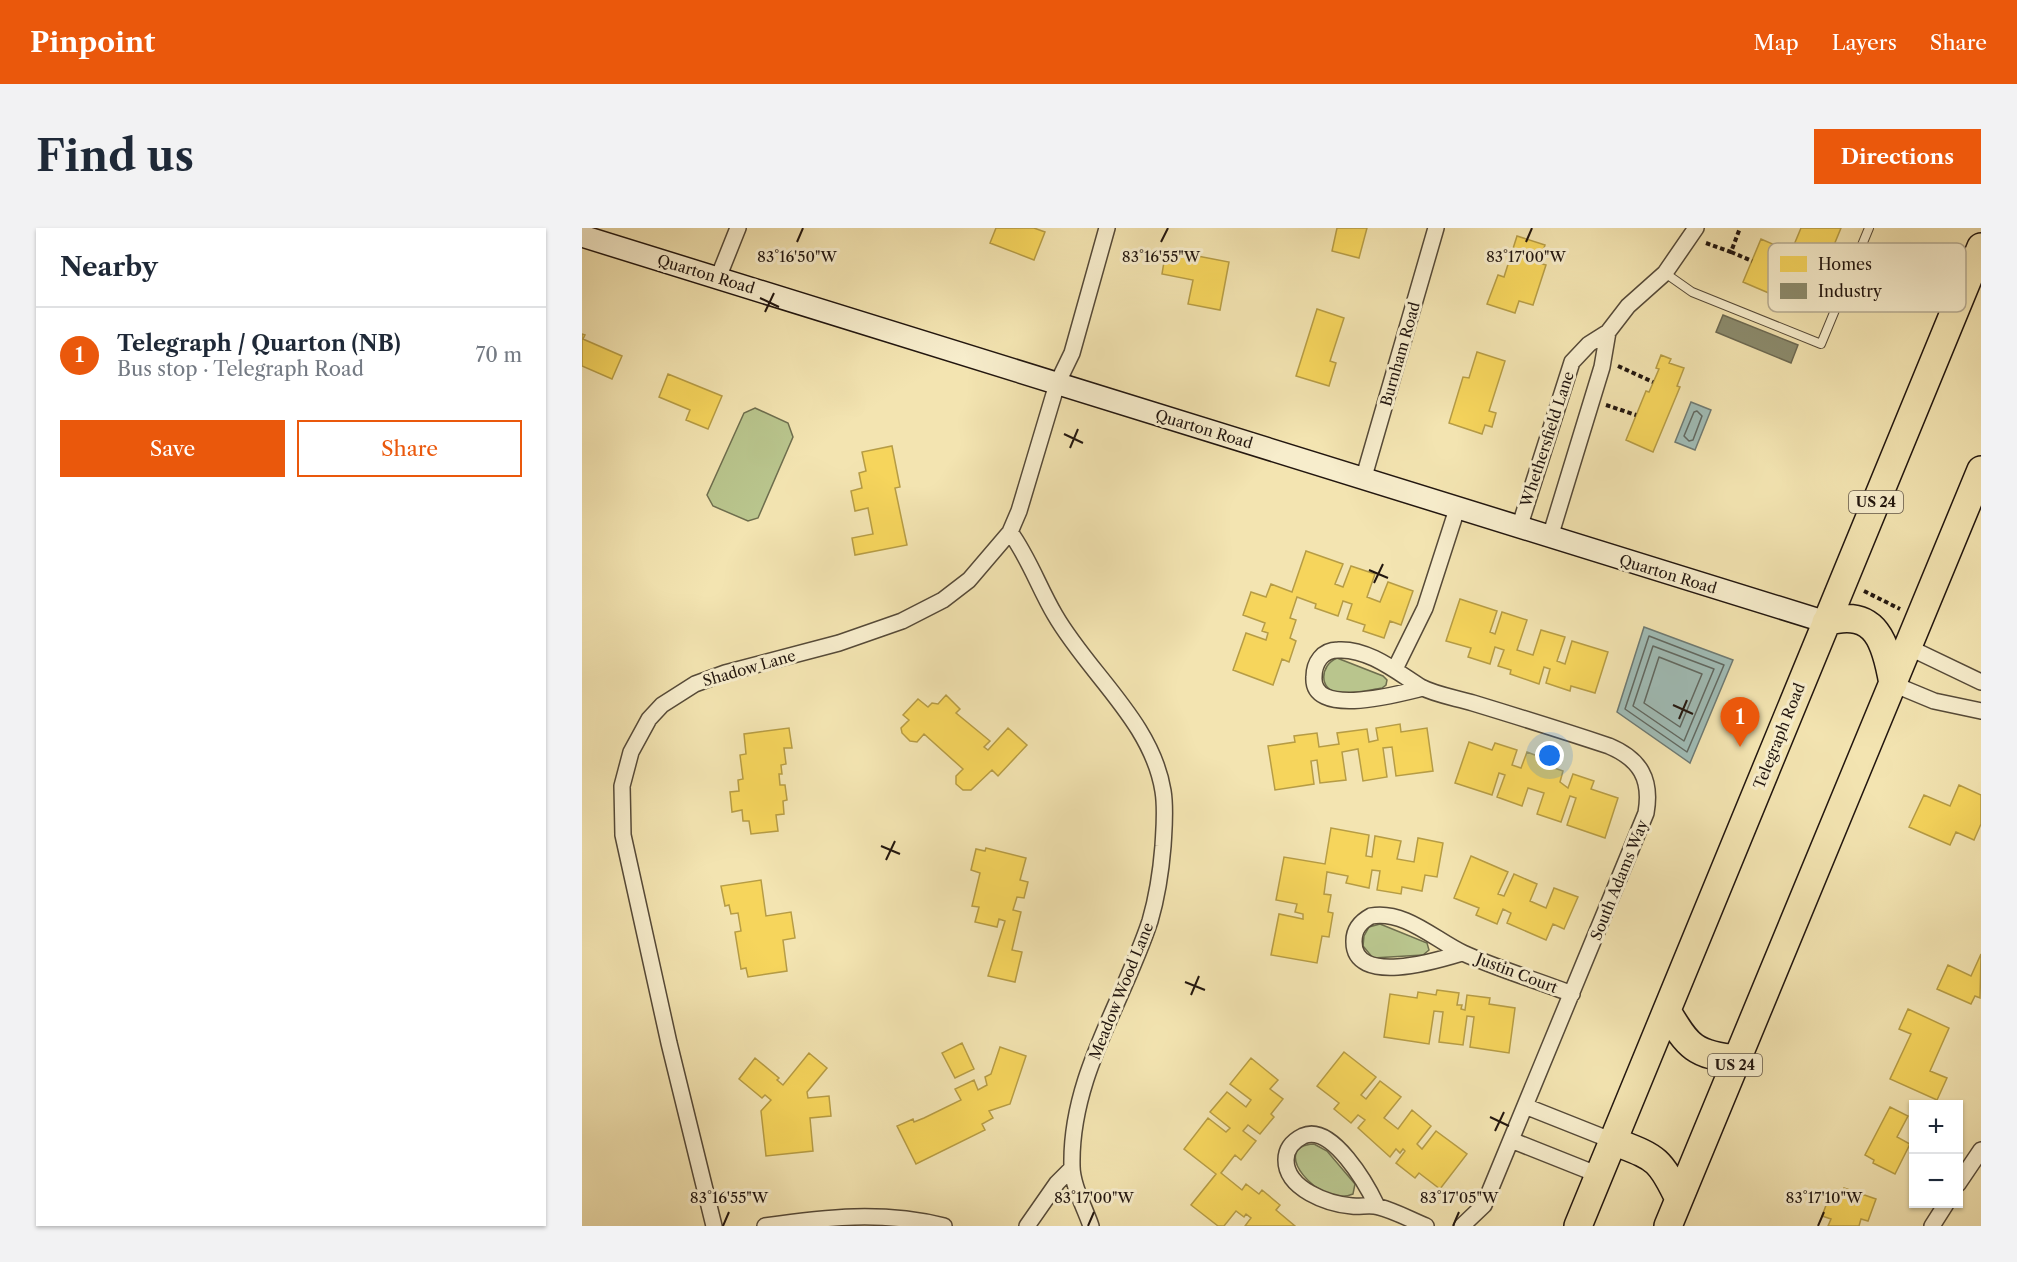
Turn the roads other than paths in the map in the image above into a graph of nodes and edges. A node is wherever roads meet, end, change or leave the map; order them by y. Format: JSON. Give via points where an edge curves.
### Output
{"nodes":[{"id":1,"x":738,"y":228,"type":"edge"},
{"id":2,"x":1107,"y":228,"type":"edge"},
{"id":3,"x":1436,"y":228,"type":"edge"},
{"id":4,"x":1869,"y":228,"type":"edge"},
{"id":5,"x":1699,"y":234,"type":"edge"},
{"id":6,"x":582,"y":236,"type":"edge"},
{"id":7,"x":1863,"y":243,"type":"edge"},
{"id":8,"x":1981,"y":247,"type":"edge"},
{"id":9,"x":1665,"y":273,"type":"junction"},
{"id":10,"x":718,"y":278,"type":"junction"},
{"id":11,"x":1966,"y":283,"type":"edge"},
{"id":12,"x":1834,"y":312,"type":"edge"},
{"id":13,"x":1954,"y":312,"type":"edge"},
{"id":14,"x":1608,"y":332,"type":"junction"},
{"id":15,"x":1057,"y":384,"type":"junction"},
{"id":16,"x":1981,"y":470,"type":"edge"},
{"id":17,"x":1363,"y":480,"type":"junction"},
{"id":18,"x":1456,"y":508,"type":"junction"},
{"id":19,"x":1519,"y":528,"type":"junction"},
{"id":20,"x":1010,"y":532,"type":"junction"},
{"id":21,"x":1550,"y":537,"type":"junction"},
{"id":22,"x":1826,"y":622,"type":"junction"},
{"id":23,"x":1908,"y":647,"type":"junction"},
{"id":24,"x":1395,"y":669,"type":"junction"},
{"id":25,"x":1981,"y":682,"type":"edge"},
{"id":26,"x":1893,"y":684,"type":"junction"},
{"id":27,"x":1423,"y":688,"type":"junction"},
{"id":28,"x":1981,"y":711,"type":"edge"},
{"id":29,"x":1462,"y":953,"type":"junction"},
{"id":30,"x":1572,"y":994,"type":"junction"},
{"id":31,"x":1667,"y":1011,"type":"junction"},
{"id":32,"x":1737,"y":1059,"type":"junction"},
{"id":33,"x":1525,"y":1106,"type":"junction"},
{"id":34,"x":1511,"y":1140,"type":"junction"},
{"id":35,"x":1614,"y":1141,"type":"junction"},
{"id":36,"x":1981,"y":1150,"type":"edge"},
{"id":37,"x":1072,"y":1168,"type":"junction"},
{"id":38,"x":1599,"y":1175,"type":"junction"},
{"id":39,"x":1963,"y":1178,"type":"edge"},
{"id":40,"x":1678,"y":1199,"type":"junction"},
{"id":41,"x":1377,"y":1206,"type":"junction"},
{"id":42,"x":1943,"y":1208,"type":"edge"},
{"id":43,"x":714,"y":1226,"type":"edge"},
{"id":44,"x":765,"y":1226,"type":"edge"},
{"id":45,"x":944,"y":1226,"type":"edge"},
{"id":46,"x":1027,"y":1226,"type":"edge"},
{"id":47,"x":1091,"y":1226,"type":"edge"},
{"id":48,"x":1426,"y":1226,"type":"edge"},
{"id":49,"x":1462,"y":1226,"type":"edge"},
{"id":50,"x":1578,"y":1226,"type":"edge"},
{"id":51,"x":1668,"y":1226,"type":"edge"},
{"id":52,"x":1932,"y":1226,"type":"edge"}],
"edges":[{"from":1,"to":10,"type":"street"},
{"from":2,"to":15,"type":"street","name":"Shadow Lane","via":[[1072,353]]},
{"from":3,"to":17,"type":"street","name":"Burnham Road"},
{"from":4,"to":7,"type":"lane"},
{"from":5,"to":9,"type":"street","name":"Whethersfield Lane"},
{"from":6,"to":10,"type":"street","name":"Quarton Road"},
{"from":8,"to":11,"type":"highway","name":"Telegraph Road","number":"US 24"},
{"from":9,"to":12,"type":"lane","via":[[1692,292],[1821,344]]},
{"from":9,"to":14,"type":"street","name":"Whethersfield Lane","via":[[1628,306]]},
{"from":10,"to":15,"type":"street","name":"Quarton Road"},
{"from":13,"to":22,"type":"highway","name":"Telegraph Road","number":"US 24"},
{"from":14,"to":19,"type":"street","name":"Whethersfield Lane","via":[[1572,362]]},
{"from":14,"to":21,"type":"street","name":"Whethersfield Lane","via":[[1602,367]]},
{"from":15,"to":17,"type":"street","name":"Quarton Road"},
{"from":15,"to":20,"type":"street","name":"Shadow Lane"},
{"from":16,"to":23,"type":"highway","number":"US 24"},
{"from":17,"to":18,"type":"street","name":"Quarton Road"},
{"from":18,"to":19,"type":"street","name":"Quarton Road"},
{"from":18,"to":24,"type":"street","via":[[1425,608]]},
{"from":19,"to":21,"type":"street","name":"Quarton Road"},
{"from":20,"to":37,"type":"street","name":"Meadow Wood Lane","via":[[1024,551],[1055,615],[1145,739],[1163,792],[1157,895],[1140,948],[1085,1082]]},
{"from":20,"to":43,"type":"street","name":"Shadow Lane","via":[[969,579],[943,600],[902,621],[839,643],[725,673],[677,693],[649,719],[631,752],[622,786],[623,835]]},
{"from":21,"to":22,"type":"street","name":"Quarton Road"},
{"from":22,"to":26,"type":"highway","via":[[1841,618],[1857,620],[1874,631],[1886,647]]},
{"from":22,"to":31,"type":"highway","name":"Telegraph Road","number":"US 24"},
{"from":23,"to":25,"type":"street"},
{"from":23,"to":26,"type":"highway","number":"US 24"},
{"from":24,"to":27,"type":"street","name":"South Adams Way"},
{"from":24,"to":27,"type":"street","name":"South Adams Way","via":[[1337,650],[1327,652],[1317,661],[1313,682],[1320,693],[1334,700],[1351,701]]},
{"from":26,"to":28,"type":"street","via":[[1935,701]]},
{"from":26,"to":32,"type":"highway","number":"US 24"},
{"from":27,"to":30,"type":"street","name":"South Adams Way","via":[[1624,752],[1639,765],[1646,779],[1646,813]]},
{"from":29,"to":29,"type":"street","name":"Justin Court","via":[[1433,935],[1383,915],[1365,919],[1354,933],[1358,956],[1380,968],[1432,962]]},
{"from":29,"to":30,"type":"street","name":"Justin Court"},
{"from":30,"to":33,"type":"street","name":"South Adams Way"},
{"from":31,"to":32,"type":"highway","via":[[1694,1049]]},
{"from":31,"to":35,"type":"highway","name":"Telegraph Road","number":"US 24"},
{"from":32,"to":40,"type":"highway","number":"US 24"},
{"from":33,"to":34,"type":"street","name":"South Adams Way"},
{"from":33,"to":35,"type":"street"},
{"from":34,"to":38,"type":"street"},
{"from":34,"to":49,"type":"street","name":"South Adams Way","via":[[1484,1205]]},
{"from":35,"to":38,"type":"highway","name":"Telegraph Road","number":"US 24"},
{"from":35,"to":40,"type":"highway","via":[[1657,1161]]},
{"from":36,"to":39,"type":"street"},
{"from":37,"to":46,"type":"street"},
{"from":37,"to":47,"type":"street","name":"Meadow Wood Lane"},
{"from":38,"to":50,"type":"highway","name":"Telegraph Road","number":"US 24"},
{"from":40,"to":51,"type":"highway","number":"US 24"},
{"from":41,"to":41,"type":"street","via":[[1324,1201],[1310,1193],[1286,1167],[1290,1145],[1307,1134],[1332,1142],[1357,1172]]},
{"from":41,"to":48,"type":"street"},
{"from":42,"to":52,"type":"street"},
{"from":44,"to":45,"type":"street","via":[[851,1215]]}]}
